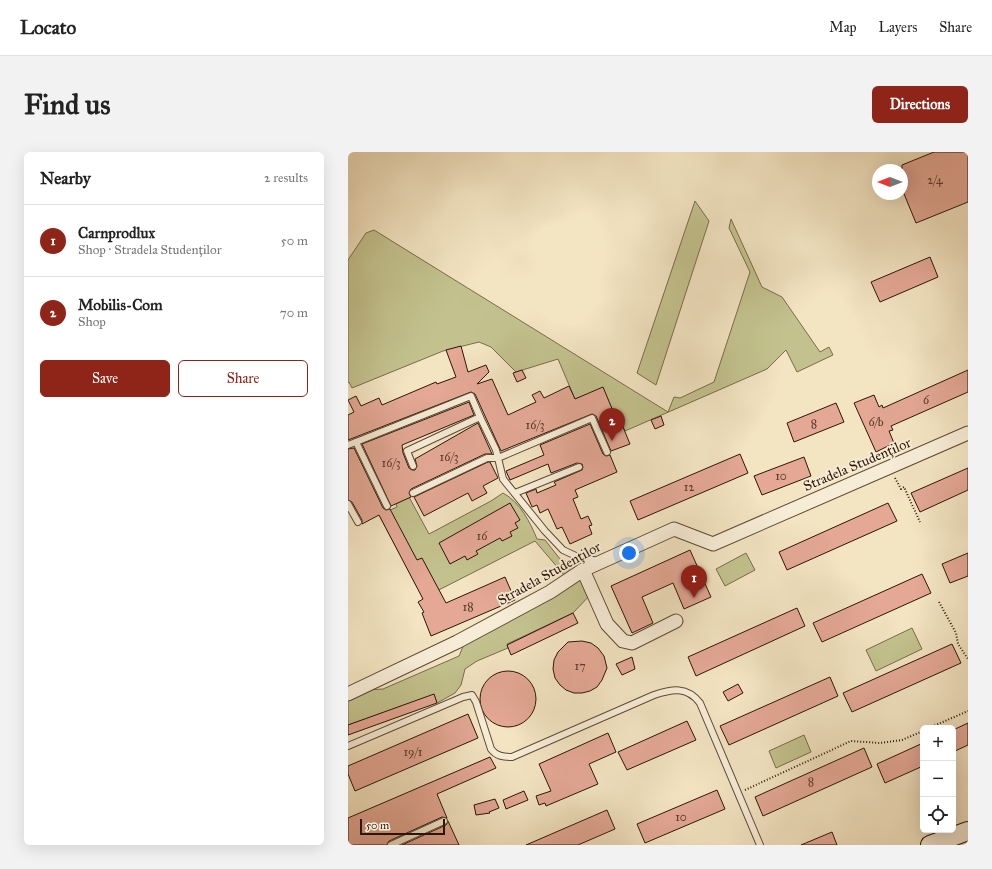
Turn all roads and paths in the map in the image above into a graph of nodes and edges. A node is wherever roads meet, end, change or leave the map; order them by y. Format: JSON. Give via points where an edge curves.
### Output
{"nodes":[{"id":1,"x":480,"y":417,"type":"junction"},
{"id":2,"x":968,"y":433,"type":"edge"},
{"id":3,"x":356,"y":442,"type":"junction"},
{"id":4,"x":348,"y":445,"type":"edge"},
{"id":5,"x":607,"y":452,"type":"dead end"},
{"id":6,"x":498,"y":458,"type":"junction"},
{"id":7,"x":413,"y":466,"type":"dead end"},
{"id":8,"x":579,"y":467,"type":"dead end"},
{"id":9,"x":890,"y":467,"type":"junction"},
{"id":10,"x":413,"y":493,"type":"dead end"},
{"id":11,"x":515,"y":493,"type":"junction"},
{"id":12,"x":348,"y":504,"type":"edge"},
{"id":13,"x":387,"y":506,"type":"dead end"},
{"id":14,"x":358,"y":522,"type":"dead end"},
{"id":15,"x":920,"y":522,"type":"dead end"},
{"id":16,"x":602,"y":562,"type":"junction"},
{"id":17,"x":583,"y":570,"type":"junction"},
{"id":18,"x":939,"y":602,"type":"dead end"},
{"id":19,"x":676,"y":621,"type":"dead end"},
{"id":20,"x":968,"y":659,"type":"edge"},
{"id":21,"x":348,"y":694,"type":"edge"},
{"id":22,"x":968,"y":711,"type":"edge"},
{"id":23,"x":936,"y":725,"type":"edge"},
{"id":24,"x":920,"y":732,"type":"edge"},
{"id":25,"x":348,"y":746,"type":"edge"},
{"id":26,"x":738,"y":793,"type":"junction"},
{"id":27,"x":444,"y":821,"type":"dead end"},
{"id":28,"x":958,"y":838,"type":"edge"},
{"id":29,"x":391,"y":845,"type":"edge"},
{"id":30,"x":760,"y":845,"type":"edge"},
{"id":31,"x":930,"y":845,"type":"edge"}],
"edges":[{"from":1,"to":3,"type":"lane","via":[[471,396]]},
{"from":1,"to":6,"type":"lane"},
{"from":1,"to":7,"type":"lane","via":[[407,452]]},
{"from":2,"to":9,"type":"street","name":"Stradela Studenților"},
{"from":3,"to":4,"type":"lane"},
{"from":3,"to":13,"type":"lane"},
{"from":5,"to":6,"type":"lane","via":[[592,418]]},
{"from":6,"to":10,"type":"lane","via":[[487,458]]},
{"from":6,"to":11,"type":"lane","via":[[503,478]]},
{"from":8,"to":11,"type":"lane"},
{"from":9,"to":15,"type":"path","via":[[901,489],[904,487]]},
{"from":9,"to":16,"type":"street","name":"Stradela Studenților","via":[[713,544],[674,529]]},
{"from":11,"to":16,"type":"lane","via":[[563,550],[578,557]]},
{"from":12,"to":14,"type":"lane"},
{"from":16,"to":17,"type":"street","name":"Stradela Studenților"},
{"from":17,"to":19,"type":"street","via":[[607,624],[623,641],[632,643]]},
{"from":17,"to":21,"type":"street","name":"Stradela Studenților","via":[[550,592],[457,642]]},
{"from":18,"to":20,"type":"path","via":[[956,633],[958,644]]},
{"from":22,"to":23,"type":"path"},
{"from":24,"to":26,"type":"path","via":[[902,740],[880,743],[851,741]]},
{"from":25,"to":26,"type":"lane","via":[[472,695],[491,749],[503,757],[512,757],[654,695],[678,690],[691,693],[700,703]]},
{"from":26,"to":30,"type":"lane"},
{"from":27,"to":29,"type":"lane"},
{"from":28,"to":31,"type":"street"}]}
